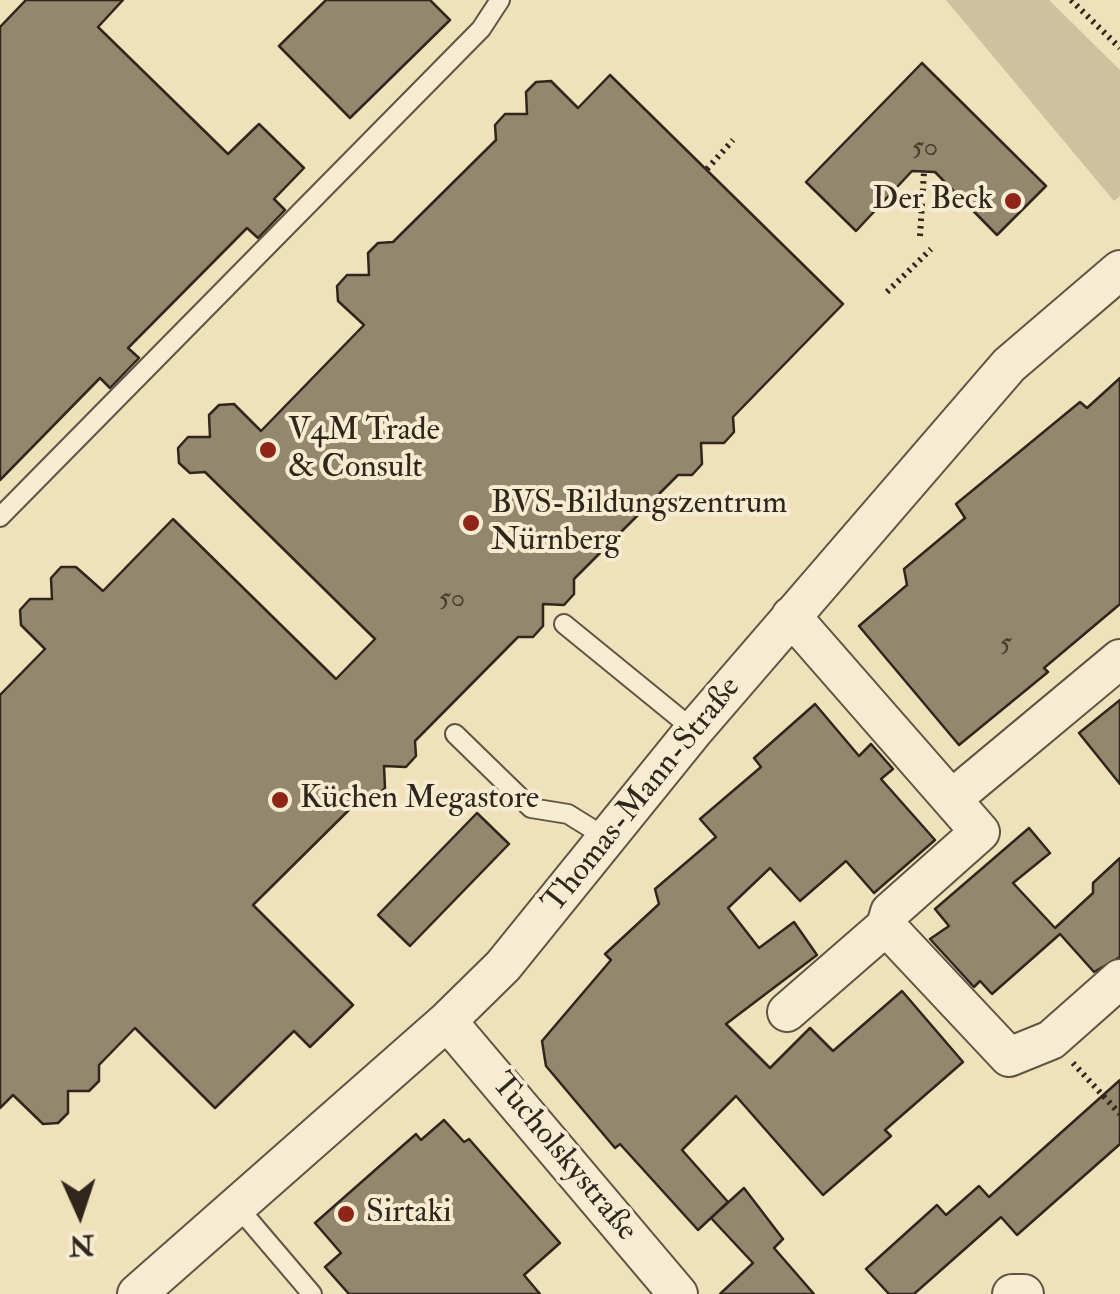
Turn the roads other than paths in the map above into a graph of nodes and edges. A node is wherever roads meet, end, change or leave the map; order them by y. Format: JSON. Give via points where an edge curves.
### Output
{"nodes":[{"id":1,"x":500,"y":0,"type":"edge"},
{"id":2,"x":1120,"y":270,"type":"edge"},
{"id":3,"x":0,"y":517,"type":"edge"},
{"id":4,"x":791,"y":616,"type":"junction"},
{"id":5,"x":564,"y":624,"type":"dead end"},
{"id":6,"x":1120,"y":659,"type":"edge"},
{"id":7,"x":694,"y":730,"type":"junction"},
{"id":8,"x":455,"y":734,"type":"dead end"},
{"id":9,"x":952,"y":799,"type":"junction"},
{"id":10,"x":610,"y":840,"type":"junction"},
{"id":11,"x":886,"y":926,"type":"junction"},
{"id":12,"x":1120,"y":979,"type":"edge"},
{"id":13,"x":787,"y":1012,"type":"dead end"},
{"id":14,"x":447,"y":1021,"type":"junction"},
{"id":15,"x":237,"y":1206,"type":"junction"},
{"id":16,"x":137,"y":1294,"type":"edge"},
{"id":17,"x":312,"y":1294,"type":"edge"},
{"id":18,"x":678,"y":1294,"type":"edge"},
{"id":19,"x":1012,"y":1294,"type":"edge"},
{"id":20,"x":1024,"y":1294,"type":"edge"}],
"edges":[{"from":1,"to":3,"type":"lane","via":[[481,28]]},
{"from":2,"to":4,"type":"street","name":"Thomas-Mann-Straße","via":[[1010,365]]},
{"from":4,"to":7,"type":"street","name":"Thomas-Mann-Straße"},
{"from":4,"to":9,"type":"street"},
{"from":5,"to":7,"type":"lane"},
{"from":6,"to":9,"type":"street"},
{"from":7,"to":10,"type":"street","name":"Thomas-Mann-Straße"},
{"from":8,"to":10,"type":"lane","via":[[531,808],[568,814]]},
{"from":9,"to":11,"type":"street","via":[[980,832],[890,912]]},
{"from":10,"to":14,"type":"street","name":"Thomas-Mann-Straße"},
{"from":11,"to":12,"type":"street","via":[[1008,1057],[1051,1040]]},
{"from":11,"to":13,"type":"street"},
{"from":14,"to":15,"type":"street","name":"Thomas-Mann-Straße"},
{"from":14,"to":18,"type":"street","name":"Tucholskystraße"},
{"from":15,"to":16,"type":"street","name":"Thomas-Mann-Straße"},
{"from":15,"to":17,"type":"lane"},
{"from":19,"to":20,"type":"street"}]}
